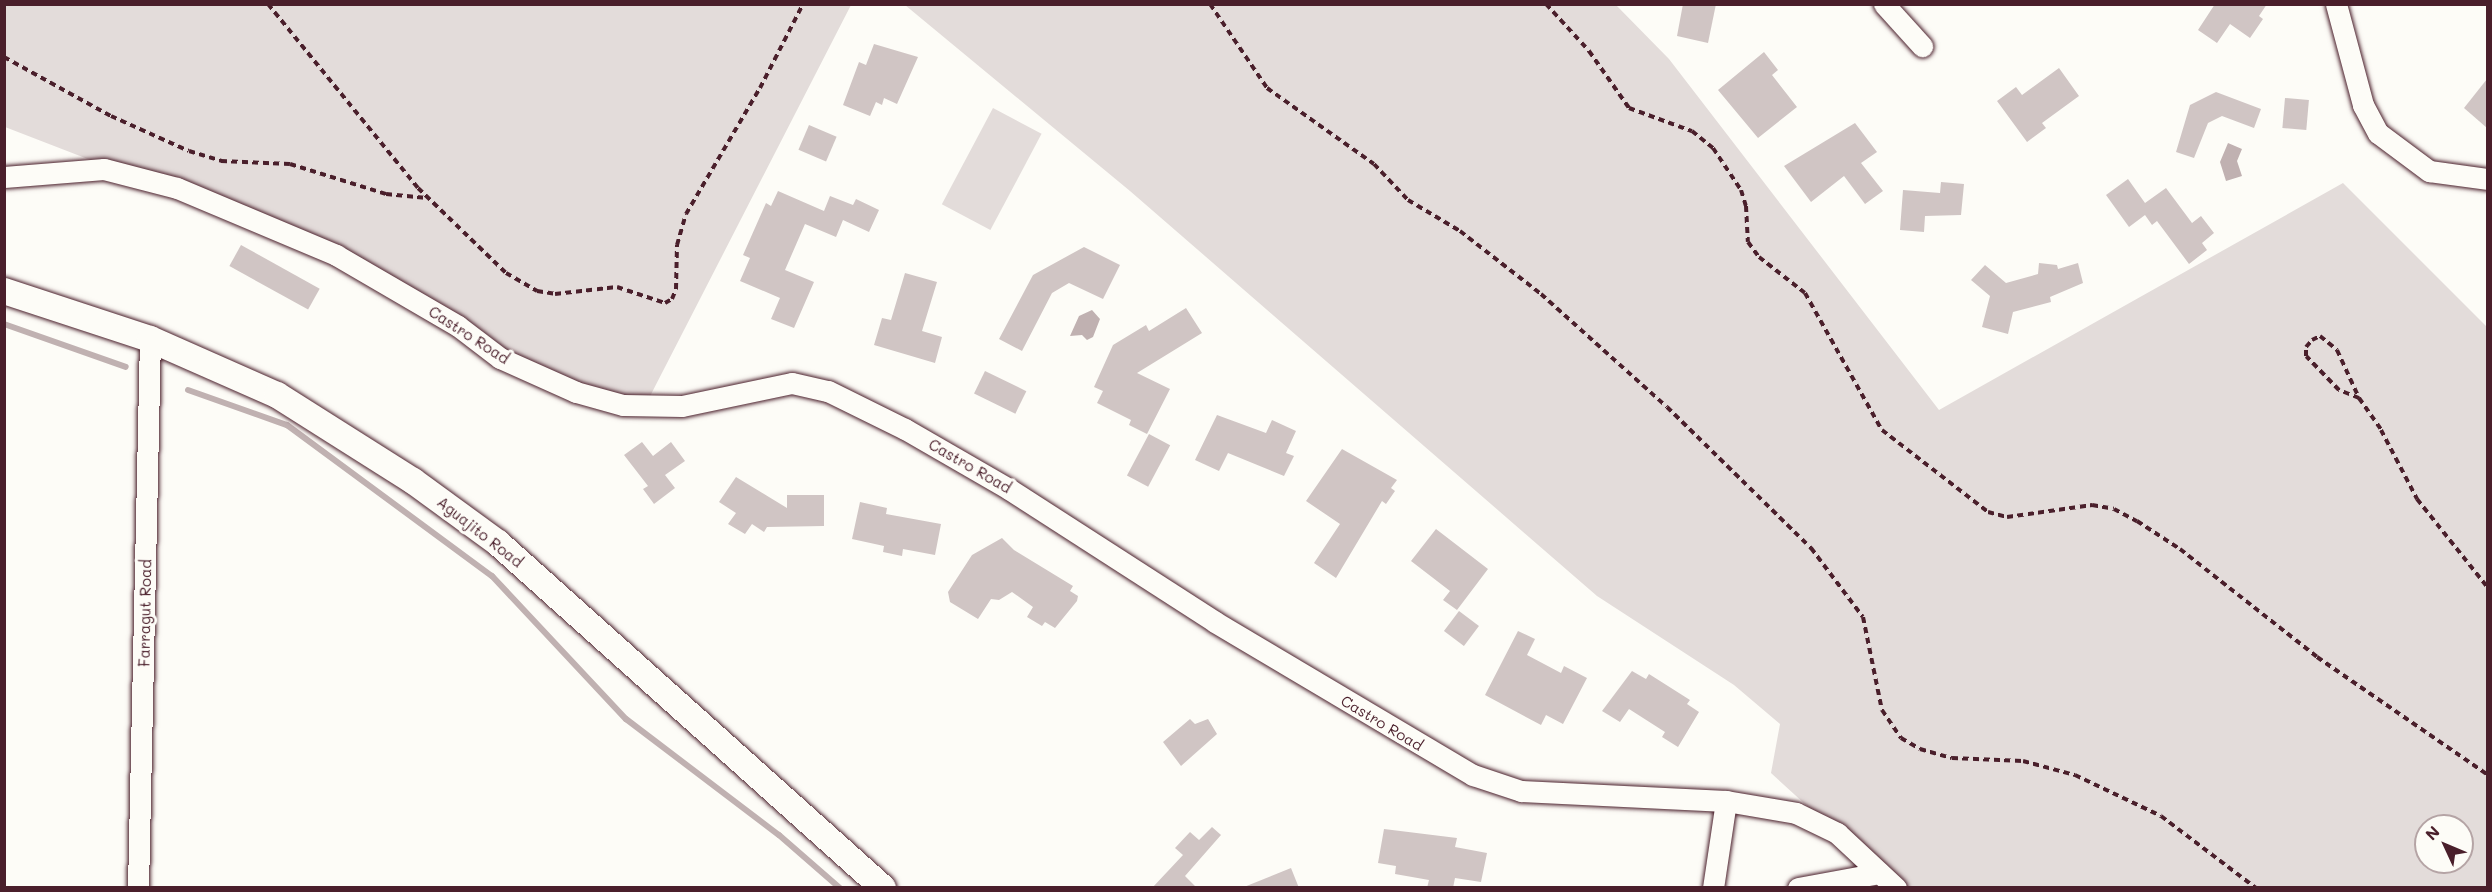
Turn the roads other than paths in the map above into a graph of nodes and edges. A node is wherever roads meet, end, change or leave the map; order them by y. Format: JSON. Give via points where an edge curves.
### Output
{"nodes":[{"id":1,"x":1884,"y":4,"type":"edge"},
{"id":2,"x":2336,"y":4,"type":"edge"},
{"id":3,"x":1922,"y":46,"type":"dead end"},
{"id":4,"x":4,"y":177,"type":"edge"},
{"id":5,"x":2487,"y":179,"type":"edge"},
{"id":6,"x":4,"y":291,"type":"edge"},
{"id":7,"x":150,"y":339,"type":"junction"},
{"id":8,"x":1726,"y":801,"type":"junction"},
{"id":9,"x":1880,"y":873,"type":"junction"},
{"id":10,"x":138,"y":888,"type":"edge"},
{"id":11,"x":883,"y":888,"type":"edge"},
{"id":12,"x":1713,"y":888,"type":"edge"},
{"id":13,"x":1798,"y":888,"type":"edge"},
{"id":14,"x":1896,"y":888,"type":"edge"}],
"edges":[{"from":1,"to":3,"type":"street"},
{"from":2,"to":5,"type":"street","via":[[2363,105],[2378,134],[2429,171]]},
{"from":4,"to":8,"type":"street","name":"Castro Road","via":[[104,169],[177,188],[336,255],[458,326],[500,358],[576,392],[623,405],[681,406],[781,384],[811,385],[828,391],[905,429],[1009,489],[1215,622],[1473,775],[1521,791]]},
{"from":6,"to":7,"type":"street","name":"Aguajito Road"},
{"from":7,"to":10,"type":"street","name":"Farragut Road"},
{"from":7,"to":11,"type":"street","name":"Aguajito Road","via":[[286,400],[351,439],[498,543]]},
{"from":8,"to":9,"type":"street","name":"Castro Road","via":[[1819,821]]},
{"from":8,"to":12,"type":"street"},
{"from":9,"to":13,"type":"street"},
{"from":9,"to":14,"type":"street","name":"Castro Road"}]}
